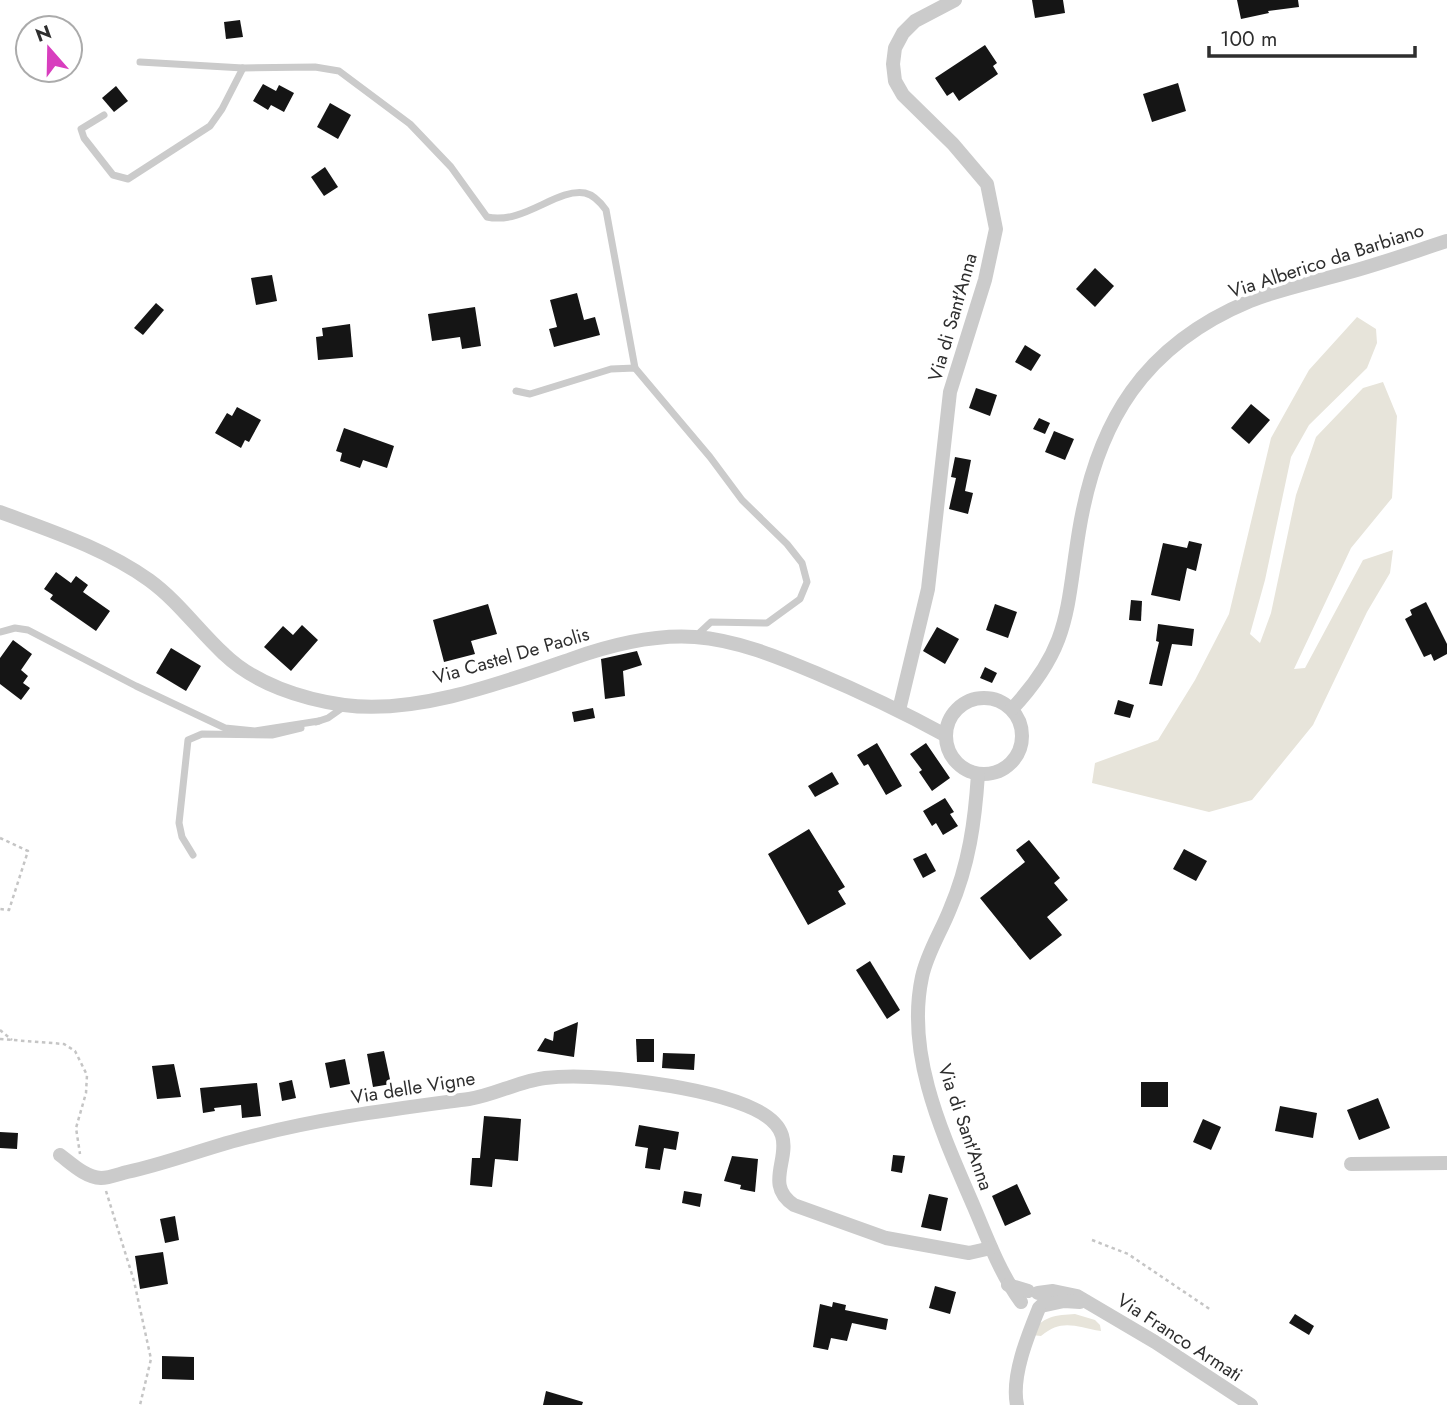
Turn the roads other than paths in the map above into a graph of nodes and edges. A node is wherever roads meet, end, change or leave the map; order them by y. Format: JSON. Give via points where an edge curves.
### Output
{"nodes":[{"id":1,"x":955,"y":0,"type":"edge"},
{"id":2,"x":140,"y":62,"type":"dead end"},
{"id":3,"x":243,"y":68,"type":"junction"},
{"id":4,"x":104,"y":115,"type":"dead end"},
{"id":5,"x":1447,"y":241,"type":"edge"},
{"id":6,"x":635,"y":368,"type":"junction"},
{"id":7,"x":516,"y":391,"type":"dead end"},
{"id":8,"x":0,"y":512,"type":"edge"},
{"id":9,"x":0,"y":632,"type":"edge"},
{"id":10,"x":695,"y":637,"type":"junction"},
{"id":11,"x":345,"y":705,"type":"junction"},
{"id":12,"x":1012,"y":709,"type":"junction"},
{"id":13,"x":899,"y":710,"type":"junction"},
{"id":14,"x":319,"y":721,"type":"junction"},
{"id":15,"x":945,"y":735,"type":"junction"},
{"id":16,"x":978,"y":774,"type":"junction"},
{"id":17,"x":193,"y":855,"type":"dead end"},
{"id":18,"x":60,"y":1155,"type":"dead end"},
{"id":19,"x":1447,"y":1163,"type":"edge"},
{"id":20,"x":1351,"y":1164,"type":"dead end"},
{"id":21,"x":991,"y":1248,"type":"junction"},
{"id":22,"x":1031,"y":1301,"type":"junction"},
{"id":23,"x":1017,"y":1405,"type":"edge"},
{"id":24,"x":1251,"y":1405,"type":"edge"}],
"edges":[{"from":1,"to":13,"type":"street","name":"Via di Sant'Anna","via":[[915,21],[903,33],[892,64],[903,95],[987,184],[996,229],[950,392],[928,589]]},
{"from":2,"to":3,"type":"lane"},
{"from":3,"to":4,"type":"lane","via":[[209,126],[128,178],[113,175],[84,138],[82,129]]},
{"from":3,"to":6,"type":"lane","via":[[339,71],[410,124],[451,167],[487,217],[499,219],[584,193],[598,200],[606,210]]},
{"from":5,"to":12,"type":"street","name":"Via Alberico da Barbiano","via":[[1251,301],[1207,321],[1165,352],[1123,400],[1105,436],[1079,529],[1063,630],[1044,671]]},
{"from":6,"to":7,"type":"lane","via":[[611,369],[530,394]]},
{"from":6,"to":10,"type":"lane","via":[[742,500],[787,544],[802,563],[807,582],[800,599],[767,623],[711,622]]},
{"from":8,"to":11,"type":"street","name":"Via Castel De Paolis","via":[[97,550],[149,579],[230,660],[258,678],[303,696]]},
{"from":9,"to":14,"type":"lane","via":[[28,630],[225,728],[255,731]]},
{"from":10,"to":11,"type":"street","name":"Via Castel De Paolis","via":[[620,644],[448,696],[382,707]]},
{"from":10,"to":13,"type":"street","name":"Via Castel De Paolis","via":[[774,656]]},
{"from":11,"to":14,"type":"lane"},
{"from":12,"to":15,"type":"street","via":[[989,697],[964,702],[947,722]]},
{"from":12,"to":16,"type":"street","via":[[1022,730],[1018,753],[1001,770]]},
{"from":13,"to":15,"type":"street","name":"Via Castel De Paolis"},
{"from":14,"to":17,"type":"lane","via":[[272,735],[202,734],[188,740],[179,823]]},
{"from":15,"to":16,"type":"street","via":[[958,765]]},
{"from":16,"to":21,"type":"street","name":"Via di Sant'Anna","via":[[969,850],[956,894],[924,968],[918,1020],[931,1097]]},
{"from":18,"to":21,"type":"street","name":"Via delle Vigne","via":[[86,1174],[102,1178],[326,1120],[476,1098],[547,1078],[600,1079],[696,1091],[765,1114],[784,1148],[778,1188],[794,1205],[887,1238],[969,1253]]},
{"from":19,"to":20,"type":"street"},
{"from":21,"to":22,"type":"street","name":"Via di Sant'Anna","via":[[1008,1284]]},
{"from":22,"to":23,"type":"street","via":[[1016,1384]]},
{"from":22,"to":24,"type":"street","name":"Via Franco Armati","via":[[1088,1303]]}]}
